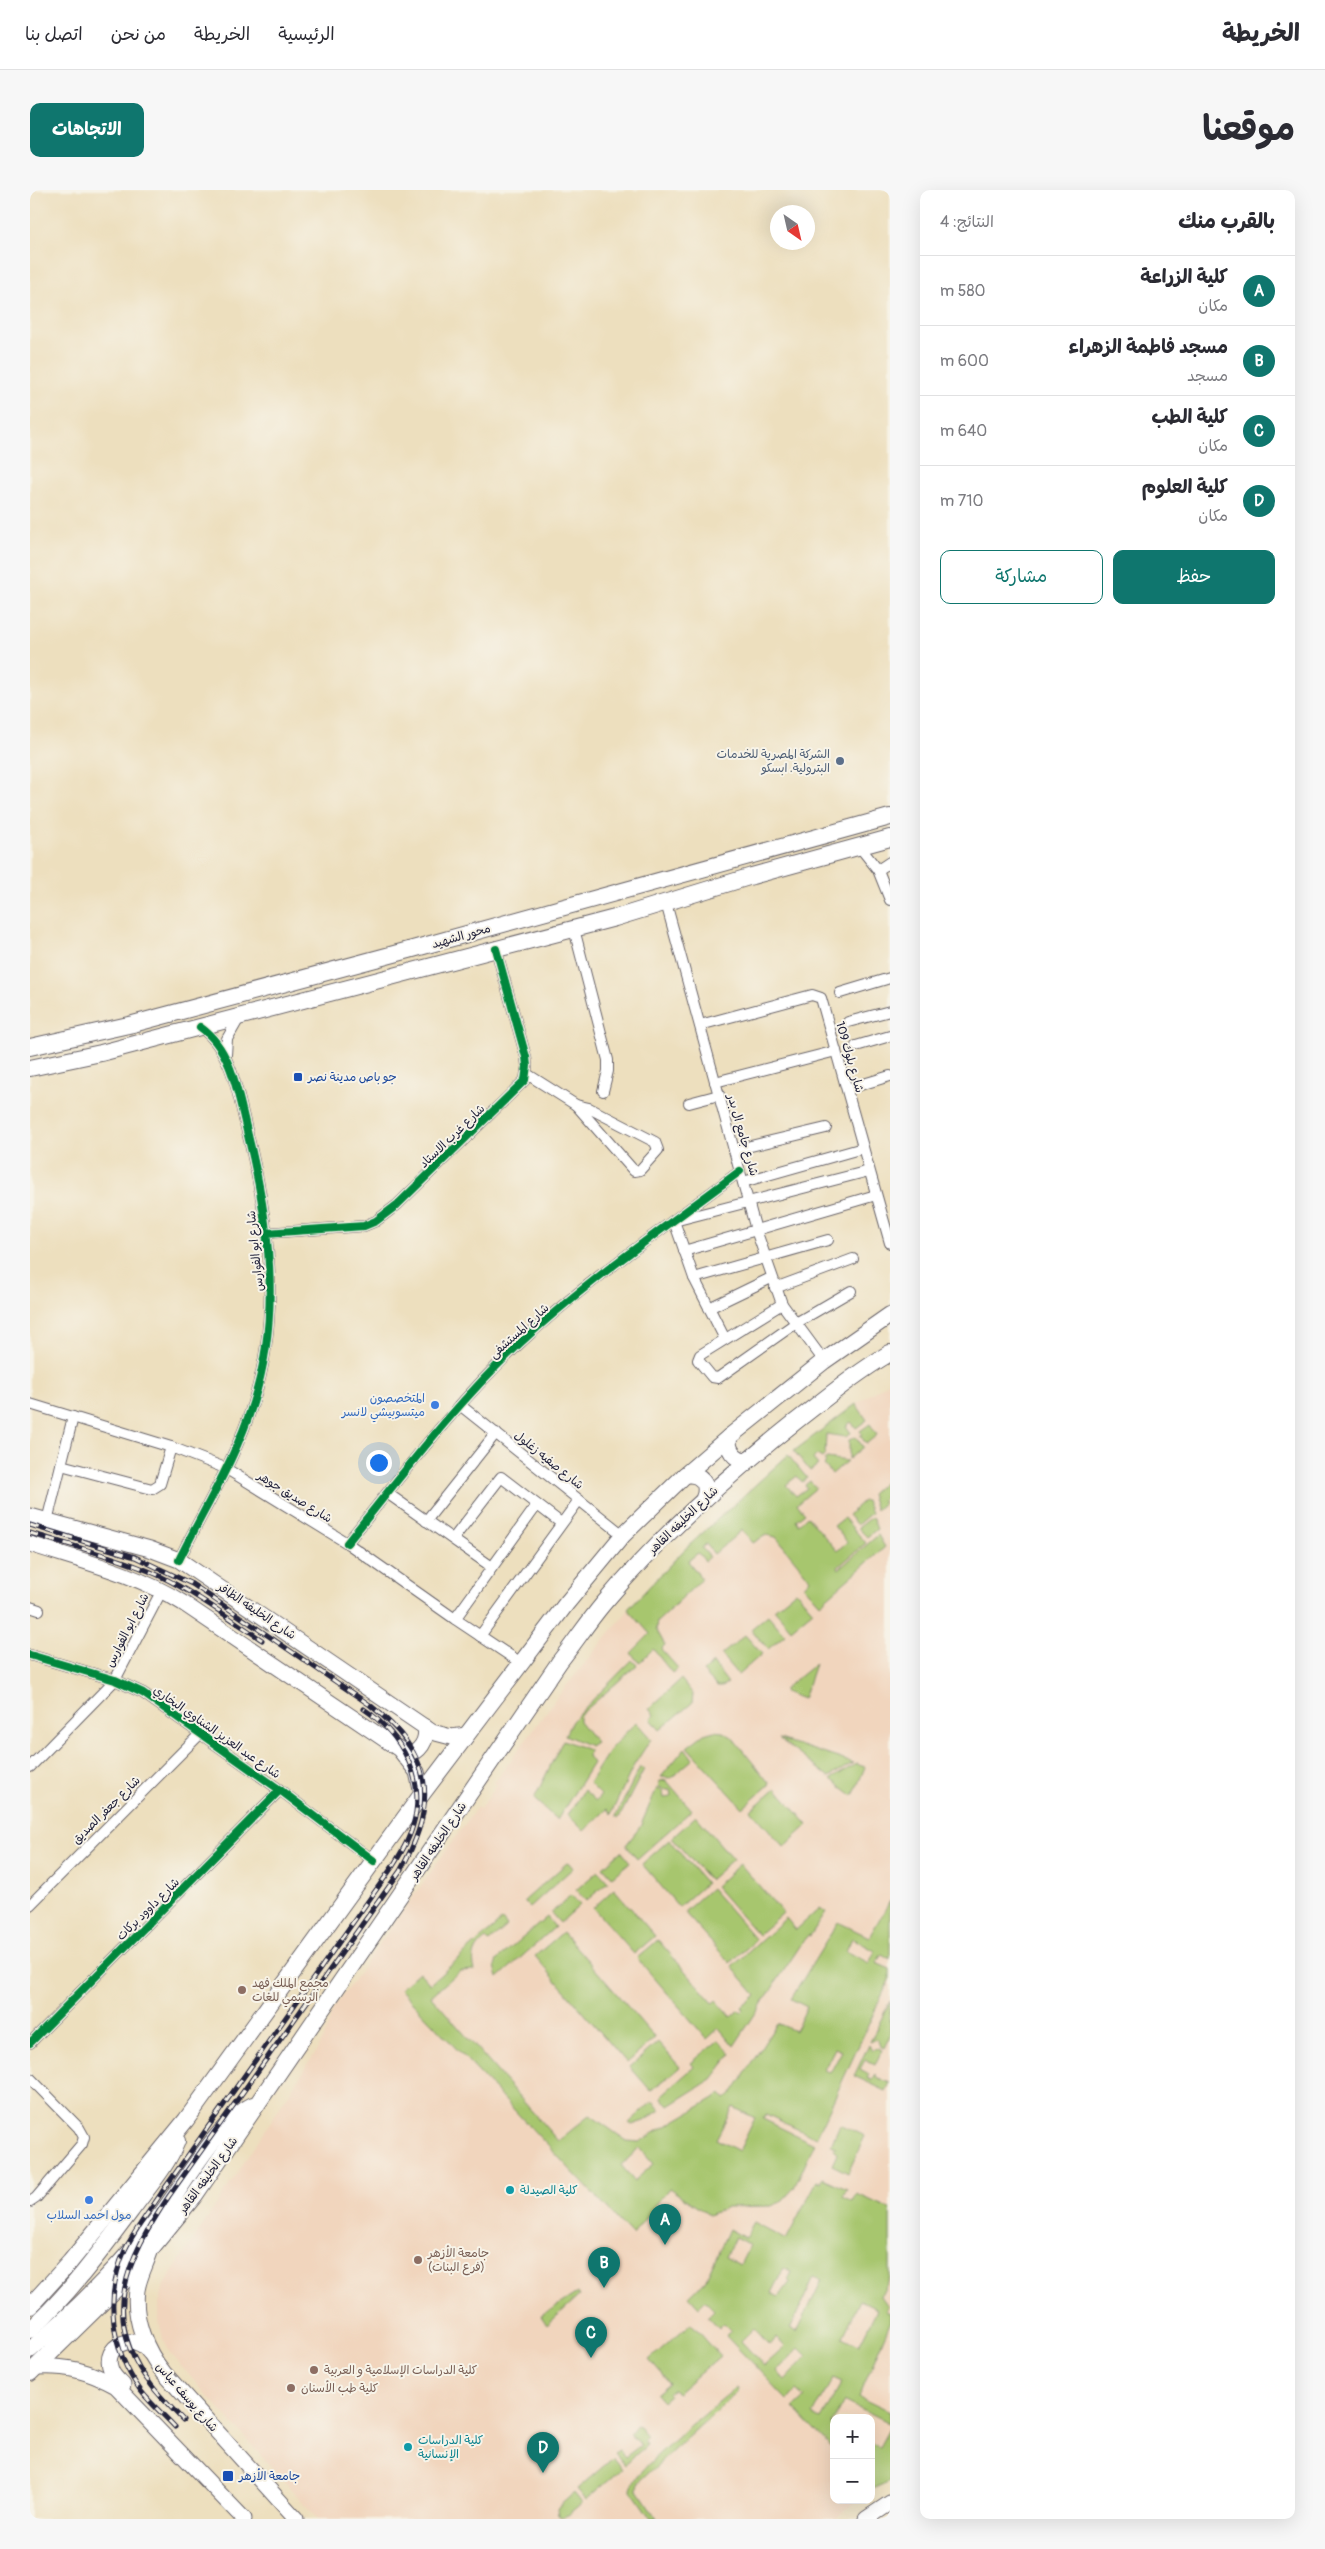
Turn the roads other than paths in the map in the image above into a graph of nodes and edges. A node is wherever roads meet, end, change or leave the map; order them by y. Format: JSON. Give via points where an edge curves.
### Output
{"nodes":[{"id":1,"x":890,"y":816,"type":"edge"},
{"id":2,"x":890,"y":838,"type":"edge"},
{"id":3,"x":859,"y":846,"type":"junction"},
{"id":4,"x":890,"y":862,"type":"edge"},
{"id":5,"x":878,"y":870,"type":"junction"},
{"id":6,"x":635,"y":887,"type":"junction"},
{"id":7,"x":613,"y":893,"type":"junction"},
{"id":8,"x":890,"y":900,"type":"edge"},
{"id":9,"x":666,"y":903,"type":"junction"},
{"id":10,"x":646,"y":910,"type":"junction"},
{"id":11,"x":615,"y":918,"type":"junction"},
{"id":12,"x":574,"y":929,"type":"junction"},
{"id":13,"x":496,"y":949,"type":"junction"},
{"id":14,"x":890,"y":978,"type":"edge"},
{"id":15,"x":840,"y":993,"type":"dead end"},
{"id":16,"x":890,"y":1011,"type":"edge"},
{"id":17,"x":239,"y":1017,"type":"junction"},
{"id":18,"x":848,"y":1022,"type":"dead end"},
{"id":19,"x":700,"y":1025,"type":"junction"},
{"id":20,"x":200,"y":1027,"type":"junction"},
{"id":21,"x":890,"y":1036,"type":"edge"},
{"id":22,"x":856,"y":1046,"type":"dead end"},
{"id":23,"x":30,"y":1047,"type":"edge"},
{"id":24,"x":836,"y":1052,"type":"junction"},
{"id":25,"x":226,"y":1056,"type":"junction"},
{"id":26,"x":30,"y":1068,"type":"edge"},
{"id":27,"x":527,"y":1074,"type":"junction"},
{"id":28,"x":890,"y":1076,"type":"edge"},
{"id":29,"x":715,"y":1082,"type":"junction"},
{"id":30,"x":846,"y":1089,"type":"junction"},
{"id":31,"x":603,"y":1091,"type":"dead end"},
{"id":32,"x":719,"y":1095,"type":"junction"},
{"id":33,"x":689,"y":1103,"type":"dead end"},
{"id":34,"x":576,"y":1105,"type":"junction"},
{"id":35,"x":826,"y":1128,"type":"dead end"},
{"id":36,"x":863,"y":1148,"type":"junction"},
{"id":37,"x":734,"y":1150,"type":"junction"},
{"id":38,"x":740,"y":1171,"type":"junction"},
{"id":39,"x":869,"y":1171,"type":"junction"},
{"id":40,"x":743,"y":1182,"type":"junction"},
{"id":41,"x":876,"y":1195,"type":"junction"},
{"id":42,"x":748,"y":1203,"type":"junction"},
{"id":43,"x":674,"y":1221,"type":"junction"},
{"id":44,"x":756,"y":1230,"type":"junction"},
{"id":45,"x":266,"y":1233,"type":"junction"},
{"id":46,"x":828,"y":1240,"type":"dead end"},
{"id":47,"x":890,"y":1243,"type":"edge"},
{"id":48,"x":684,"y":1251,"type":"junction"},
{"id":49,"x":764,"y":1257,"type":"junction"},
{"id":50,"x":853,"y":1259,"type":"dead end"},
{"id":51,"x":694,"y":1278,"type":"junction"},
{"id":52,"x":771,"y":1278,"type":"junction"},
{"id":53,"x":775,"y":1288,"type":"junction"},
{"id":54,"x":851,"y":1291,"type":"dead end"},
{"id":55,"x":782,"y":1304,"type":"junction"},
{"id":56,"x":709,"y":1308,"type":"junction"},
{"id":57,"x":890,"y":1315,"type":"edge"},
{"id":58,"x":796,"y":1323,"type":"junction"},
{"id":59,"x":725,"y":1339,"type":"junction"},
{"id":60,"x":890,"y":1353,"type":"edge"},
{"id":61,"x":824,"y":1361,"type":"junction"},
{"id":62,"x":30,"y":1404,"type":"edge"},
{"id":63,"x":460,"y":1405,"type":"junction"},
{"id":64,"x":73,"y":1417,"type":"junction"},
{"id":65,"x":496,"y":1433,"type":"junction"},
{"id":66,"x":728,"y":1437,"type":"junction"},
{"id":67,"x":171,"y":1447,"type":"junction"},
{"id":68,"x":747,"y":1460,"type":"junction"},
{"id":69,"x":61,"y":1465,"type":"junction"},
{"id":70,"x":225,"y":1468,"type":"junction"},
{"id":71,"x":685,"y":1475,"type":"junction"},
{"id":72,"x":387,"y":1493,"type":"junction"},
{"id":73,"x":704,"y":1498,"type":"junction"},
{"id":74,"x":579,"y":1500,"type":"junction"},
{"id":75,"x":537,"y":1504,"type":"junction"},
{"id":76,"x":30,"y":1516,"type":"edge"},
{"id":77,"x":47,"y":1521,"type":"junction"},
{"id":78,"x":426,"y":1521,"type":"junction"},
{"id":79,"x":562,"y":1523,"type":"junction"},
{"id":80,"x":623,"y":1535,"type":"junction"},
{"id":81,"x":452,"y":1539,"type":"junction"},
{"id":82,"x":30,"y":1544,"type":"edge"},
{"id":83,"x":347,"y":1544,"type":"junction"},
{"id":84,"x":179,"y":1560,"type":"junction"},
{"id":85,"x":492,"y":1566,"type":"junction"},
{"id":86,"x":162,"y":1590,"type":"junction"},
{"id":87,"x":454,"y":1620,"type":"junction"},
{"id":88,"x":480,"y":1636,"type":"junction"},
{"id":89,"x":30,"y":1655,"type":"edge"},
{"id":90,"x":521,"y":1662,"type":"junction"},
{"id":91,"x":116,"y":1680,"type":"junction"},
{"id":92,"x":425,"y":1727,"type":"junction"},
{"id":93,"x":201,"y":1733,"type":"junction"},
{"id":94,"x":467,"y":1735,"type":"junction"},
{"id":95,"x":406,"y":1756,"type":"junction"},
{"id":96,"x":30,"y":1767,"type":"edge"},
{"id":97,"x":280,"y":1790,"type":"junction"},
{"id":98,"x":422,"y":1794,"type":"junction"},
{"id":99,"x":374,"y":1861,"type":"junction"},
{"id":100,"x":30,"y":1905,"type":"edge"},
{"id":101,"x":30,"y":2043,"type":"edge"},
{"id":102,"x":30,"y":2078,"type":"edge"},
{"id":103,"x":260,"y":2102,"type":"junction"},
{"id":104,"x":186,"y":2120,"type":"junction"},
{"id":105,"x":30,"y":2202,"type":"edge"},
{"id":106,"x":150,"y":2251,"type":"junction"},
{"id":107,"x":30,"y":2306,"type":"edge"},
{"id":108,"x":30,"y":2330,"type":"edge"},
{"id":109,"x":30,"y":2350,"type":"edge"},
{"id":110,"x":150,"y":2353,"type":"junction"},
{"id":111,"x":33,"y":2370,"type":"edge"},
{"id":112,"x":140,"y":2409,"type":"junction"},
{"id":113,"x":890,"y":2503,"type":"edge"},
{"id":114,"x":244,"y":2519,"type":"edge"},
{"id":115,"x":296,"y":2519,"type":"edge"},
{"id":116,"x":866,"y":2519,"type":"edge"}],
"edges":[{"from":1,"to":6,"type":"main road","name":"محور الشهيد"},
{"from":2,"to":3,"type":"main road","name":"محور الشهيد"},
{"from":3,"to":5,"type":"street"},
{"from":3,"to":9,"type":"main road","name":"محور الشهيد"},
{"from":4,"to":5,"type":"street"},
{"from":5,"to":8,"type":"street"},
{"from":6,"to":7,"type":"main road","name":"محور الشهيد"},
{"from":6,"to":10,"type":"main road","via":[[637,900]]},
{"from":7,"to":11,"type":"main road","via":[[618,903]]},
{"from":7,"to":23,"type":"main road","name":"محور الشهيد","via":[[133,1024]]},
{"from":9,"to":10,"type":"main road","name":"محور الشهيد"},
{"from":9,"to":19,"type":"street","name":"شارع جامع ال بدر"},
{"from":10,"to":11,"type":"main road","name":"محور الشهيد"},
{"from":11,"to":12,"type":"main road","name":"محور الشهيد"},
{"from":12,"to":13,"type":"main road","name":"محور الشهيد"},
{"from":12,"to":31,"type":"street","via":[[608,1060]]},
{"from":13,"to":17,"type":"main road","name":"محور الشهيد"},
{"from":13,"to":27,"type":"street","via":[[526,1057]]},
{"from":14,"to":15,"type":"street"},
{"from":16,"to":18,"type":"street"},
{"from":17,"to":20,"type":"main road","name":"محور الشهيد"},
{"from":17,"to":25,"type":"street","name":"شارع ابو الفوارس","via":[[226,1039]]},
{"from":19,"to":24,"type":"street","name":"شارع بلوك 109","via":[[816,994],[821,998]]},
{"from":19,"to":29,"type":"street","name":"شارع جامع ال بدر"},
{"from":20,"to":25,"type":"street","name":"شارع ابو الفوارس","via":[[212,1036]]},
{"from":20,"to":26,"type":"main road","name":"محور الشهيد"},
{"from":21,"to":22,"type":"street"},
{"from":24,"to":29,"type":"street"},
{"from":24,"to":30,"type":"street","name":"شارع بلوك 109"},
{"from":25,"to":45,"type":"street","name":"شارع ابو الفوارس","via":[[252,1154]]},
{"from":27,"to":34,"type":"street"},
{"from":27,"to":45,"type":"street","name":"شارع غرب الاستاد","via":[[520,1086],[376,1221],[351,1228]]},
{"from":28,"to":30,"type":"street"},
{"from":29,"to":32,"type":"street","name":"شارع جامع ال بدر"},
{"from":30,"to":36,"type":"street","name":"شارع بلوك 109"},
{"from":32,"to":33,"type":"street"},
{"from":32,"to":37,"type":"street","name":"شارع جامع ال بدر"},
{"from":34,"to":34,"type":"street","via":[[589,1108],[655,1142],[658,1150],[640,1170],[634,1170]]},
{"from":35,"to":37,"type":"street"},
{"from":36,"to":39,"type":"street","name":"شارع بلوك 109"},
{"from":36,"to":40,"type":"street"},
{"from":37,"to":38,"type":"street","name":"شارع جامع ال بدر"},
{"from":38,"to":40,"type":"street","name":"شارع جامع ال بدر"},
{"from":38,"to":43,"type":"street","name":"شارع المستشفى"},
{"from":39,"to":41,"type":"street","name":"شارع بلوك 109"},
{"from":39,"to":42,"type":"street"},
{"from":40,"to":42,"type":"street","name":"شارع جامع ال بدر"},
{"from":41,"to":44,"type":"street"},
{"from":41,"to":47,"type":"street","name":"شارع بلوك 109"},
{"from":42,"to":43,"type":"street"},
{"from":42,"to":44,"type":"street","name":"شارع جامع ال بدر"},
{"from":43,"to":48,"type":"street"},
{"from":43,"to":63,"type":"street","name":"شارع المستشفى","via":[[522,1342]]},
{"from":44,"to":48,"type":"street"},
{"from":44,"to":49,"type":"street","name":"شارع جامع ال بدر"},
{"from":45,"to":70,"type":"street","name":"شارع ابو الفوارس","via":[[271,1302],[261,1376],[240,1437]]},
{"from":46,"to":49,"type":"street"},
{"from":48,"to":51,"type":"street"},
{"from":49,"to":51,"type":"street"},
{"from":49,"to":52,"type":"street","name":"شارع جامع ال بدر"},
{"from":50,"to":53,"type":"street"},
{"from":51,"to":56,"type":"street"},
{"from":52,"to":53,"type":"street","name":"شارع جامع ال بدر"},
{"from":52,"to":56,"type":"street"},
{"from":53,"to":55,"type":"street","name":"شارع جامع ال بدر"},
{"from":54,"to":58,"type":"street"},
{"from":55,"to":58,"type":"street","name":"شارع جامع ال بدر"},
{"from":55,"to":59,"type":"street"},
{"from":56,"to":59,"type":"street"},
{"from":57,"to":61,"type":"main road"},
{"from":58,"to":59,"type":"street","via":[[715,1378],[709,1375],[698,1358]]},
{"from":58,"to":61,"type":"street","name":"شارع جامع ال بدر"},
{"from":60,"to":68,"type":"main road","name":"شارع الخليفه القاهر","via":[[846,1382]]},
{"from":61,"to":66,"type":"main road"},
{"from":62,"to":64,"type":"street","name":"شارع صديق جوهر"},
{"from":63,"to":65,"type":"street","name":"شارع صفيه زغلول"},
{"from":63,"to":72,"type":"street","name":"شارع المستشفى"},
{"from":64,"to":67,"type":"street","name":"شارع صديق جوهر"},
{"from":64,"to":69,"type":"street"},
{"from":65,"to":74,"type":"street","name":"شارع صفيه زغلول"},
{"from":65,"to":78,"type":"street"},
{"from":66,"to":68,"type":"main road","via":[[732,1453]]},
{"from":66,"to":71,"type":"main road"},
{"from":67,"to":69,"type":"street","via":[[160,1484],[152,1489]]},
{"from":67,"to":70,"type":"street","name":"شارع صديق جوهر"},
{"from":68,"to":73,"type":"main road","name":"شارع الخليفه القاهر"},
{"from":69,"to":77,"type":"street"},
{"from":70,"to":83,"type":"street","name":"شارع صديق جوهر"},
{"from":70,"to":84,"type":"street","name":"شارع ابو الفوارس"},
{"from":71,"to":73,"type":"main road","via":[[701,1478],[706,1490]]},
{"from":71,"to":80,"type":"main road"},
{"from":72,"to":78,"type":"street"},
{"from":72,"to":83,"type":"street","name":"شارع المستشفى"},
{"from":73,"to":103,"type":"main road","name":"شارع الخليفه القاهر","via":[[609,1597],[560,1661]]},
{"from":74,"to":79,"type":"street"},
{"from":74,"to":80,"type":"street","name":"شارع صفيه زغلول"},
{"from":75,"to":79,"type":"street"},
{"from":75,"to":81,"type":"street","via":[[501,1477]]},
{"from":75,"to":85,"type":"street"},
{"from":76,"to":77,"type":"street","name":"شارع الخليفه الظافر"},
{"from":77,"to":84,"type":"street","name":"شارع الخليفه الظافر"},
{"from":78,"to":81,"type":"street"},
{"from":79,"to":88,"type":"street"},
{"from":80,"to":90,"type":"main road"},
{"from":81,"to":85,"type":"street"},
{"from":82,"to":86,"type":"street"},
{"from":83,"to":87,"type":"street","name":"شارع صديق جوهر"},
{"from":84,"to":92,"type":"street","name":"شارع الخليفه الظافر"},
{"from":85,"to":87,"type":"street"},
{"from":86,"to":91,"type":"street","name":"شارع ابو الفوارس"},
{"from":86,"to":95,"type":"street"},
{"from":87,"to":88,"type":"street","name":"شارع صديق جوهر"},
{"from":88,"to":90,"type":"street","name":"شارع صديق جوهر"},
{"from":89,"to":91,"type":"street","name":"شارع عبد العزيز الشناوي البخاري"},
{"from":90,"to":94,"type":"main road"},
{"from":91,"to":93,"type":"street","name":"شارع عبد العزيز الشناوي البخاري","via":[[142,1693]]},
{"from":91,"to":96,"type":"street","name":"شارع ابو الفوارس"},
{"from":92,"to":94,"type":"street","name":"شارع الخليفه الظافر","via":[[445,1736]]},
{"from":92,"to":95,"type":"street","via":[[422,1746]]},
{"from":93,"to":97,"type":"street","name":"شارع عبد العزيز الشناوي البخاري"},
{"from":93,"to":100,"type":"street","name":"شارع جعفر الصديق"},
{"from":94,"to":98,"type":"main road"},
{"from":95,"to":98,"type":"street","via":[[417,1772]]},
{"from":97,"to":99,"type":"street","name":"شارع عبد العزيز الشناوي البخاري"},
{"from":97,"to":101,"type":"street","name":"شارع داوود بركات"},
{"from":98,"to":99,"type":"main road"},
{"from":99,"to":104,"type":"main road"},
{"from":102,"to":105,"type":"street","via":[[80,2128],[84,2137],[82,2144]]},
{"from":103,"to":106,"type":"main road","name":"شارع الخليفه القاهر","via":[[195,2195]]},
{"from":103,"to":109,"type":"main road","via":[[225,2127],[175,2197],[122,2261]]},
{"from":104,"to":107,"type":"main road"},
{"from":104,"to":108,"type":"main road","via":[[169,2158],[140,2199],[84,2274]]},
{"from":106,"to":110,"type":"street","name":"شارع يوسف عباس","via":[[137,2295],[141,2329]]},
{"from":106,"to":111,"type":"main road","name":"شارع الخليفه القاهر","via":[[103,2303]]},
{"from":110,"to":112,"type":"street","via":[[144,2345],[130,2341],[116,2347],[109,2359],[112,2372]]},
{"from":110,"to":115,"type":"street","name":"شارع يوسف عباس","via":[[164,2373]]},
{"from":111,"to":112,"type":"street","via":[[70,2368],[98,2375],[116,2386]]},
{"from":112,"to":114,"type":"street"},
{"from":113,"to":116,"type":"street"}]}
